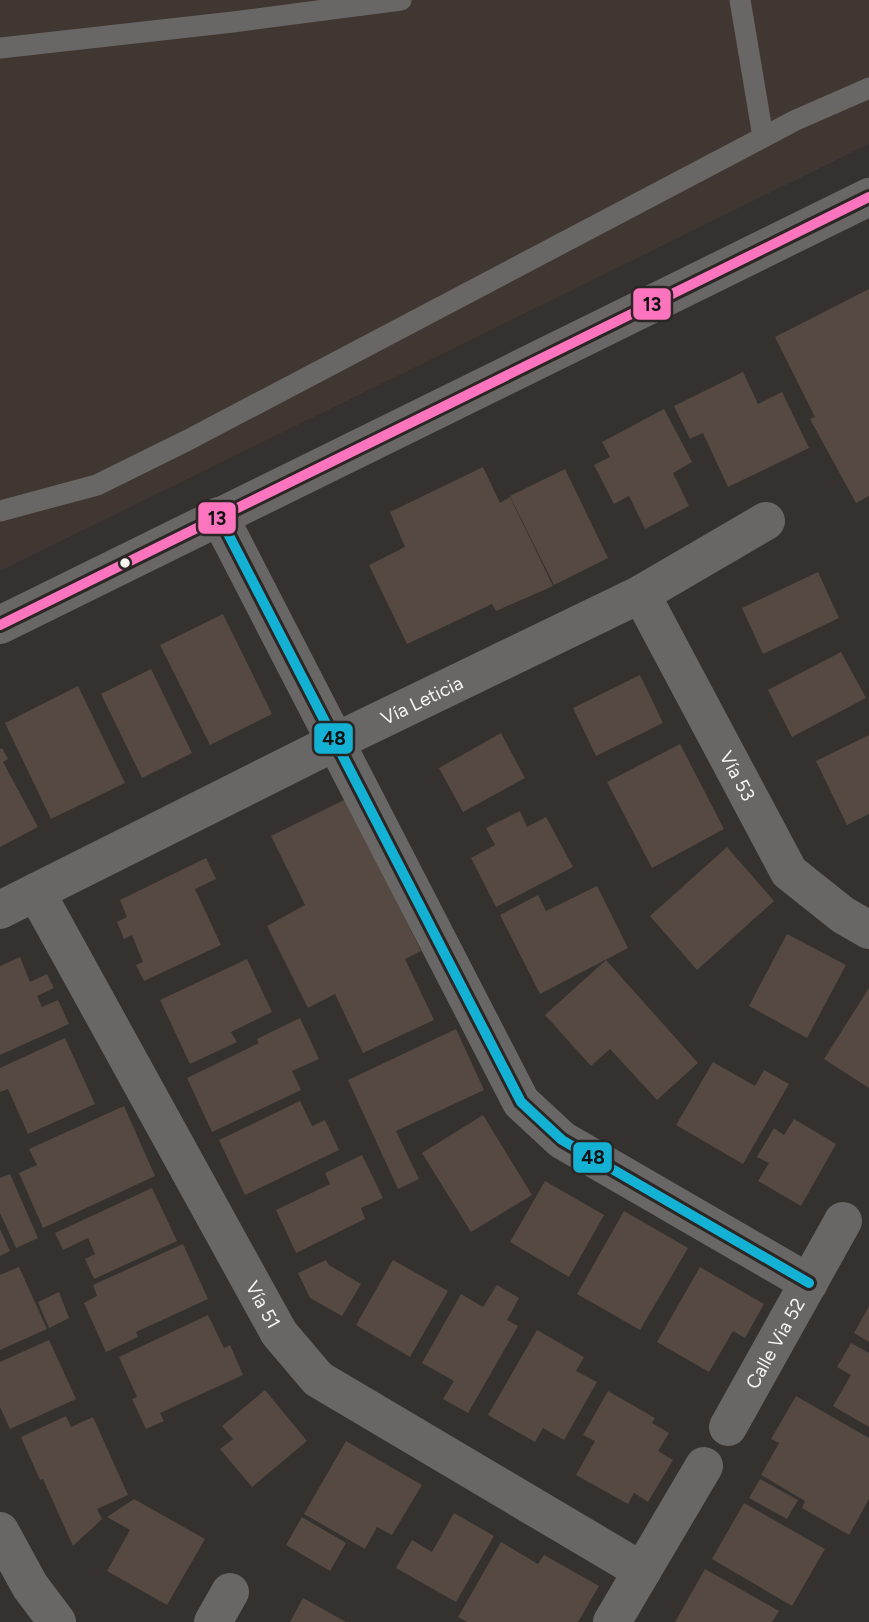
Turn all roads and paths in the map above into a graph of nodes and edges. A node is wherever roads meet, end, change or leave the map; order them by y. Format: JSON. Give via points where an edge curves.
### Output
{"nodes":[{"id":1,"x":401,"y":0,"type":"edge"},
{"id":2,"x":740,"y":0,"type":"edge"},
{"id":3,"x":0,"y":48,"type":"edge"},
{"id":4,"x":869,"y":88,"type":"edge"},
{"id":5,"x":763,"y":137,"type":"junction"},
{"id":6,"x":869,"y":197,"type":"edge"},
{"id":7,"x":0,"y":511,"type":"edge"},
{"id":8,"x":219,"y":516,"type":"junction"},
{"id":9,"x":766,"y":521,"type":"dead end"},
{"id":10,"x":641,"y":594,"type":"junction"},
{"id":11,"x":0,"y":625,"type":"edge"},
{"id":12,"x":337,"y":741,"type":"junction"},
{"id":13,"x":36,"y":892,"type":"junction"},
{"id":14,"x":0,"y":910,"type":"edge"},
{"id":15,"x":869,"y":930,"type":"edge"},
{"id":16,"x":843,"y":1221,"type":"dead end"},
{"id":17,"x":809,"y":1283,"type":"junction"},
{"id":18,"x":728,"y":1427,"type":"dead end"},
{"id":19,"x":704,"y":1466,"type":"dead end"},
{"id":20,"x":0,"y":1531,"type":"edge"},
{"id":21,"x":642,"y":1571,"type":"junction"},
{"id":22,"x":57,"y":1622,"type":"edge"},
{"id":23,"x":612,"y":1622,"type":"edge"}],
"edges":[{"from":1,"to":3,"type":"lane"},
{"from":2,"to":5,"type":"lane"},
{"from":4,"to":5,"type":"lane"},
{"from":5,"to":7,"type":"lane","via":[[97,485]]},
{"from":6,"to":8,"type":"street"},
{"from":8,"to":11,"type":"street"},
{"from":8,"to":12,"type":"street"},
{"from":9,"to":10,"type":"street","name":"Vía Leticia"},
{"from":10,"to":12,"type":"street","name":"Vía Leticia"},
{"from":10,"to":15,"type":"street","name":"Vía 53","via":[[789,872]]},
{"from":12,"to":13,"type":"street","name":"Vía Leticia"},
{"from":12,"to":17,"type":"street","via":[[521,1102],[562,1140]]},
{"from":13,"to":14,"type":"street","name":"Vía Leticia"},
{"from":13,"to":21,"type":"street","name":"Vía 51","via":[[279,1333],[318,1378]]},
{"from":16,"to":17,"type":"street","name":"Calle Via 52"},
{"from":17,"to":18,"type":"street","name":"Calle Via 52"},
{"from":19,"to":21,"type":"street"},
{"from":20,"to":22,"type":"street","via":[[30,1587]]},
{"from":21,"to":23,"type":"street"}]}
